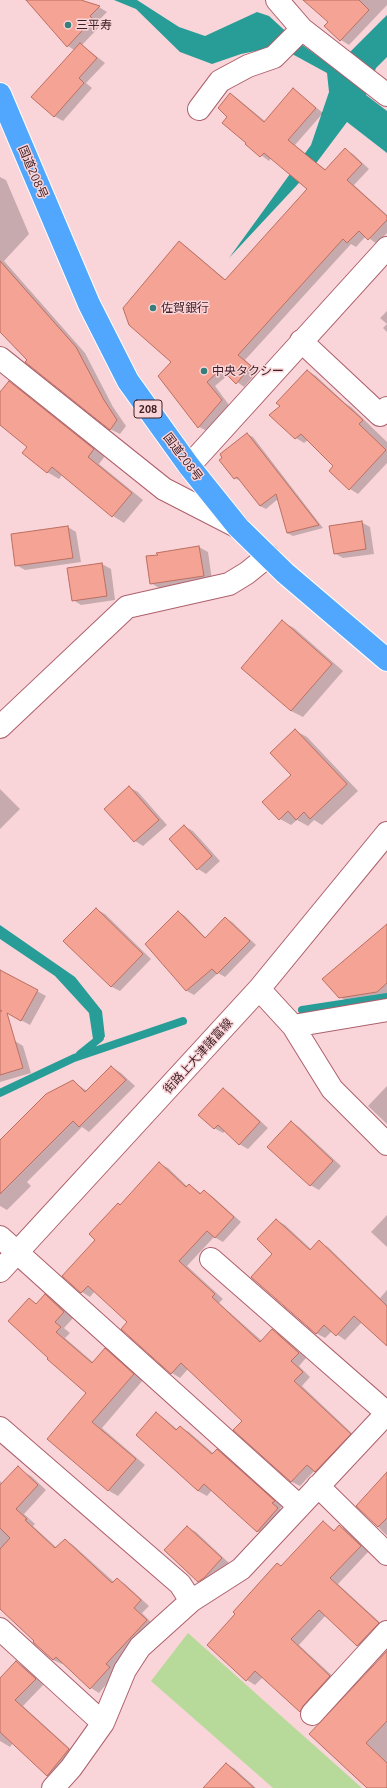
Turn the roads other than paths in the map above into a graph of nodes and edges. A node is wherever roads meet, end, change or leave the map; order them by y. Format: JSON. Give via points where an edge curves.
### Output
{"nodes":[{"id":1,"x":279,"y":1,"type":"edge"},
{"id":2,"x":302,"y":29,"type":"junction"},
{"id":3,"x":380,"y":90,"type":"edge"},
{"id":4,"x":0,"y":94,"type":"edge"},
{"id":5,"x":199,"y":109,"type":"dead end"},
{"id":6,"x":385,"y":254,"type":"edge"},
{"id":7,"x":301,"y":341,"type":"junction"},
{"id":8,"x":0,"y":358,"type":"edge"},
{"id":9,"x":387,"y":408,"type":"edge"},
{"id":10,"x":189,"y":466,"type":"junction"},
{"id":11,"x":238,"y":527,"type":"junction"},
{"id":12,"x":268,"y":556,"type":"junction"},
{"id":13,"x":387,"y":660,"type":"edge"},
{"id":14,"x":0,"y":727,"type":"edge"},
{"id":15,"x":387,"y":833,"type":"edge"},
{"id":16,"x":259,"y":989,"type":"junction"},
{"id":17,"x":387,"y":1010,"type":"edge"},
{"id":18,"x":294,"y":1026,"type":"junction"},
{"id":19,"x":387,"y":1144,"type":"edge"},
{"id":20,"x":0,"y":1237,"type":"edge"},
{"id":21,"x":17,"y":1253,"type":"junction"},
{"id":22,"x":211,"y":1259,"type":"dead end"},
{"id":23,"x":0,"y":1271,"type":"edge"},
{"id":24,"x":387,"y":1413,"type":"edge"},
{"id":25,"x":0,"y":1428,"type":"edge"},
{"id":26,"x":318,"y":1486,"type":"junction"},
{"id":27,"x":299,"y":1506,"type":"junction"},
{"id":28,"x":387,"y":1554,"type":"edge"},
{"id":29,"x":191,"y":1601,"type":"junction"},
{"id":30,"x":0,"y":1629,"type":"edge"},
{"id":31,"x":387,"y":1632,"type":"edge"},
{"id":32,"x":312,"y":1714,"type":"dead end"},
{"id":33,"x":103,"y":1723,"type":"junction"},
{"id":34,"x":53,"y":1788,"type":"edge"}],
"edges":[{"from":1,"to":2,"type":"street"},
{"from":2,"to":3,"type":"street"},
{"from":2,"to":5,"type":"street","via":[[274,57],[248,66],[220,81]]},
{"from":4,"to":10,"type":"highway","name":"国道208号","number":"208","via":[[89,304],[128,381]]},
{"from":6,"to":7,"type":"street"},
{"from":7,"to":9,"type":"street","via":[[380,416]]},
{"from":7,"to":10,"type":"street"},
{"from":8,"to":11,"type":"street","via":[[164,489]]},
{"from":10,"to":11,"type":"highway","name":"国道208号","number":"208"},
{"from":11,"to":12,"type":"highway","name":"国道208号","number":"208"},
{"from":12,"to":13,"type":"highway","name":"国道208号","number":"208"},
{"from":12,"to":14,"type":"street","via":[[229,584],[127,607]]},
{"from":15,"to":16,"type":"street","name":"街路上大津諸富線"},
{"from":16,"to":18,"type":"street"},
{"from":16,"to":21,"type":"street","name":"街路上大津諸富線"},
{"from":17,"to":18,"type":"street"},
{"from":18,"to":19,"type":"street","via":[[332,1089]]},
{"from":20,"to":21,"type":"street"},
{"from":21,"to":23,"type":"street","name":"街路上大津諸富線"},
{"from":21,"to":27,"type":"street"},
{"from":22,"to":24,"type":"street"},
{"from":24,"to":26,"type":"street"},
{"from":25,"to":29,"type":"street","via":[[180,1584]]},
{"from":26,"to":27,"type":"street"},
{"from":26,"to":28,"type":"street"},
{"from":27,"to":29,"type":"street","via":[[241,1569]]},
{"from":29,"to":33,"type":"street","via":[[140,1647],[125,1670]]},
{"from":30,"to":33,"type":"street"},
{"from":31,"to":32,"type":"street"},
{"from":33,"to":34,"type":"street","via":[[71,1768]]}]}
